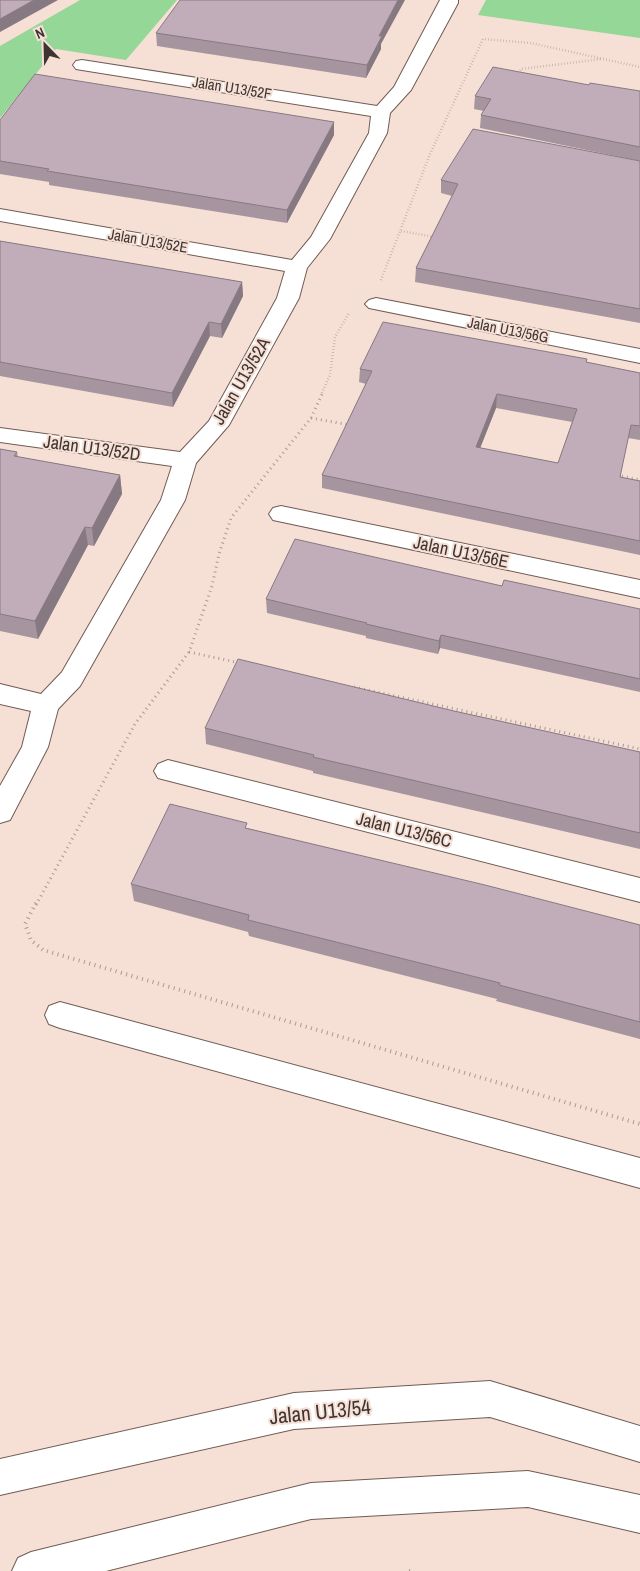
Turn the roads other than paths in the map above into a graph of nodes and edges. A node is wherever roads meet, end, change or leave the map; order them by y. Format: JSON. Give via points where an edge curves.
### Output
{"nodes":[{"id":1,"x":449,"y":0,"type":"edge"},
{"id":2,"x":82,"y":65,"type":"dead end"},
{"id":3,"x":381,"y":112,"type":"junction"},
{"id":4,"x":0,"y":215,"type":"edge"},
{"id":5,"x":297,"y":267,"type":"junction"},
{"id":6,"x":369,"y":299,"type":"road end"},
{"id":7,"x":640,"y":356,"type":"edge"},
{"id":8,"x":0,"y":435,"type":"edge"},
{"id":9,"x":185,"y":460,"type":"junction"},
{"id":10,"x":281,"y":514,"type":"dead end"},
{"id":11,"x":640,"y":589,"type":"edge"},
{"id":12,"x":0,"y":694,"type":"edge"},
{"id":13,"x":46,"y":705,"type":"junction"},
{"id":14,"x":168,"y":771,"type":"dead end"},
{"id":15,"x":0,"y":812,"type":"edge"},
{"id":16,"x":640,"y":890,"type":"edge"},
{"id":17,"x":60,"y":1015,"type":"dead end"},
{"id":18,"x":640,"y":1173,"type":"edge"},
{"id":19,"x":640,"y":1444,"type":"edge"},
{"id":20,"x":0,"y":1477,"type":"edge"},
{"id":21,"x":640,"y":1514,"type":"edge"},
{"id":22,"x":31,"y":1571,"type":"edge"}],
"edges":[{"from":1,"to":3,"type":"street","via":[[402,90]]},
{"from":2,"to":3,"type":"street","name":"Jalan U13/52F"},
{"from":3,"to":5,"type":"street","name":"Jalan U13/52A","via":[[378,133],[320,240]]},
{"from":4,"to":5,"type":"street","name":"Jalan U13/52E"},
{"from":5,"to":9,"type":"street","name":"Jalan U13/52A","via":[[288,298],[218,425]]},
{"from":6,"to":7,"type":"street","name":"Jalan U13/56G"},
{"from":8,"to":9,"type":"street","name":"Jalan U13/52D"},
{"from":9,"to":13,"type":"street","name":"Jalan U13/52A","via":[[173,500],[76,671]]},
{"from":10,"to":11,"type":"street","name":"Jalan U13/56E"},
{"from":12,"to":13,"type":"street"},
{"from":13,"to":15,"type":"street","name":"Jalan U13/52A","via":[[35,747]]},
{"from":14,"to":16,"type":"street","name":"Jalan U13/56C"},
{"from":17,"to":18,"type":"street"},
{"from":19,"to":20,"type":"street","name":"Jalan U13/54","via":[[490,1399],[294,1411]]},
{"from":21,"to":22,"type":"street","via":[[528,1489],[311,1501]]}]}
